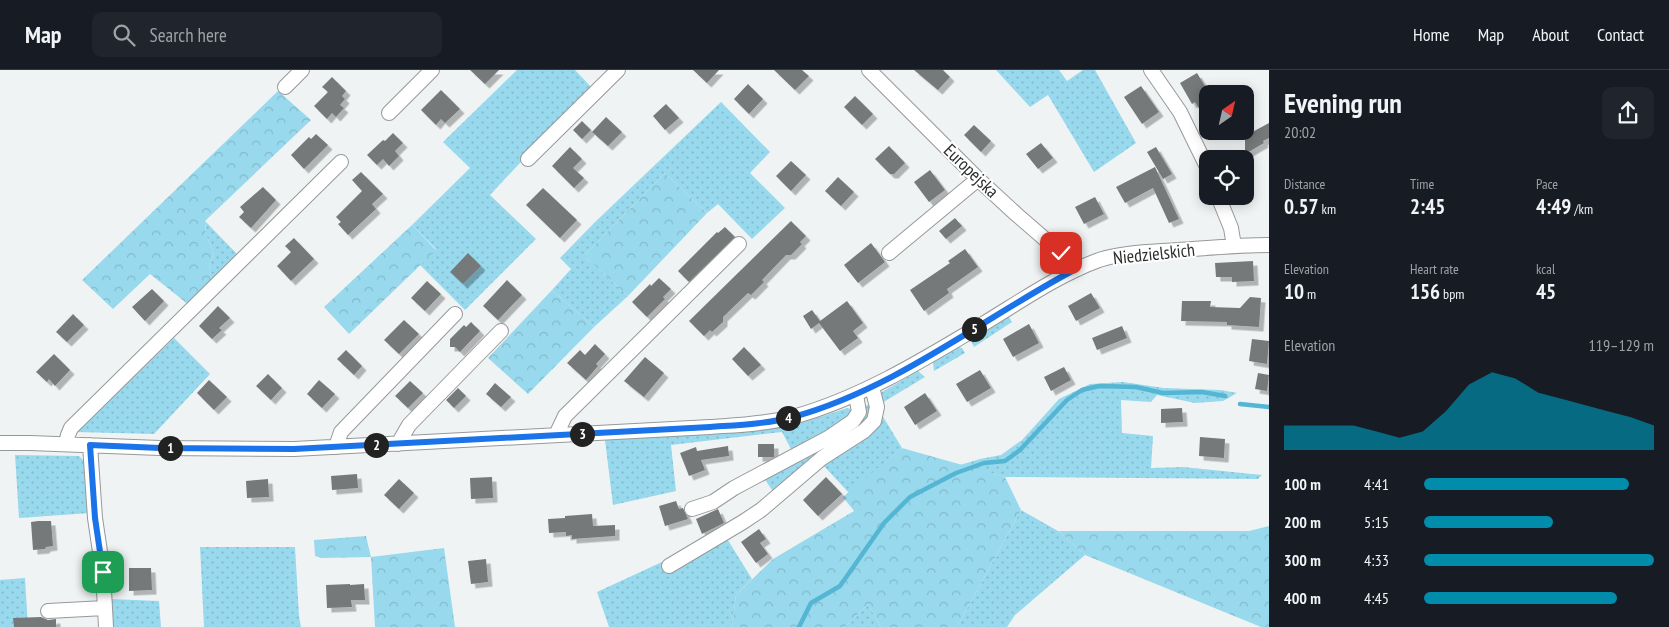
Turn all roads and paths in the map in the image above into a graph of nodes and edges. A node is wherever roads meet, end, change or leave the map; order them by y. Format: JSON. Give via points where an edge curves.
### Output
{"nodes":[{"id":1,"x":302,"y":70,"type":"edge"},
{"id":2,"x":432,"y":70,"type":"edge"},
{"id":3,"x":618,"y":70,"type":"edge"},
{"id":4,"x":869,"y":70,"type":"edge"},
{"id":5,"x":1151,"y":70,"type":"edge"},
{"id":6,"x":284,"y":87,"type":"dead end"},
{"id":7,"x":389,"y":113,"type":"dead end"},
{"id":8,"x":1199,"y":151,"type":"edge"},
{"id":9,"x":528,"y":159,"type":"dead end"},
{"id":10,"x":341,"y":162,"type":"dead end"},
{"id":11,"x":978,"y":179,"type":"junction"},
{"id":12,"x":1222,"y":205,"type":"edge"},
{"id":13,"x":739,"y":244,"type":"dead end"},
{"id":14,"x":1269,"y":245,"type":"edge"},
{"id":15,"x":1234,"y":246,"type":"junction"},
{"id":16,"x":888,"y":253,"type":"dead end"},
{"id":17,"x":1074,"y":270,"type":"junction"},
{"id":18,"x":455,"y":314,"type":"dead end"},
{"id":19,"x":501,"y":331,"type":"dead end"},
{"id":20,"x":872,"y":387,"type":"junction"},
{"id":21,"x":856,"y":395,"type":"junction"},
{"id":22,"x":556,"y":435,"type":"junction"},
{"id":23,"x":0,"y":443,"type":"edge"},
{"id":24,"x":66,"y":444,"type":"junction"},
{"id":25,"x":398,"y":444,"type":"junction"},
{"id":26,"x":90,"y":445,"type":"junction"},
{"id":27,"x":336,"y":447,"type":"junction"},
{"id":28,"x":692,"y":509,"type":"dead end"},
{"id":29,"x":669,"y":566,"type":"dead end"},
{"id":30,"x":104,"y":608,"type":"junction"},
{"id":31,"x":48,"y":611,"type":"dead end"},
{"id":32,"x":106,"y":627,"type":"edge"}],
"edges":[{"from":1,"to":6,"type":"street"},
{"from":2,"to":7,"type":"street"},
{"from":3,"to":9,"type":"street"},
{"from":4,"to":11,"type":"street","name":"Europejska"},
{"from":5,"to":8,"type":"street","via":[[1180,112]]},
{"from":10,"to":24,"type":"street","via":[[71,428]]},
{"from":11,"to":16,"type":"street"},
{"from":11,"to":17,"type":"street","name":"Europejska","via":[[1061,253]]},
{"from":12,"to":15,"type":"street"},
{"from":13,"to":22,"type":"street","via":[[565,416]]},
{"from":14,"to":15,"type":"street","name":"Niedzielskich"},
{"from":15,"to":17,"type":"street","name":"Niedzielskich","via":[[1128,254]]},
{"from":17,"to":20,"type":"street","name":"Niedzielskich"},
{"from":18,"to":27,"type":"street","via":[[341,432]]},
{"from":19,"to":25,"type":"street","via":[[409,425]]},
{"from":20,"to":21,"type":"street","name":"Niedzielskich"},
{"from":20,"to":29,"type":"street","via":[[877,406],[874,421],[864,431],[822,458],[761,510]]},
{"from":21,"to":22,"type":"street","name":"Niedzielskich","via":[[791,417],[754,423]]},
{"from":21,"to":28,"type":"street","via":[[859,412],[853,421],[713,502]]},
{"from":22,"to":25,"type":"street","name":"Niedzielskich"},
{"from":23,"to":24,"type":"street","name":"Niedzielskich"},
{"from":24,"to":26,"type":"street","name":"Niedzielskich"},
{"from":25,"to":27,"type":"street","name":"Niedzielskich"},
{"from":26,"to":27,"type":"street","name":"Niedzielskich"},
{"from":26,"to":30,"type":"street"},
{"from":30,"to":31,"type":"street"},
{"from":30,"to":32,"type":"street"}]}
